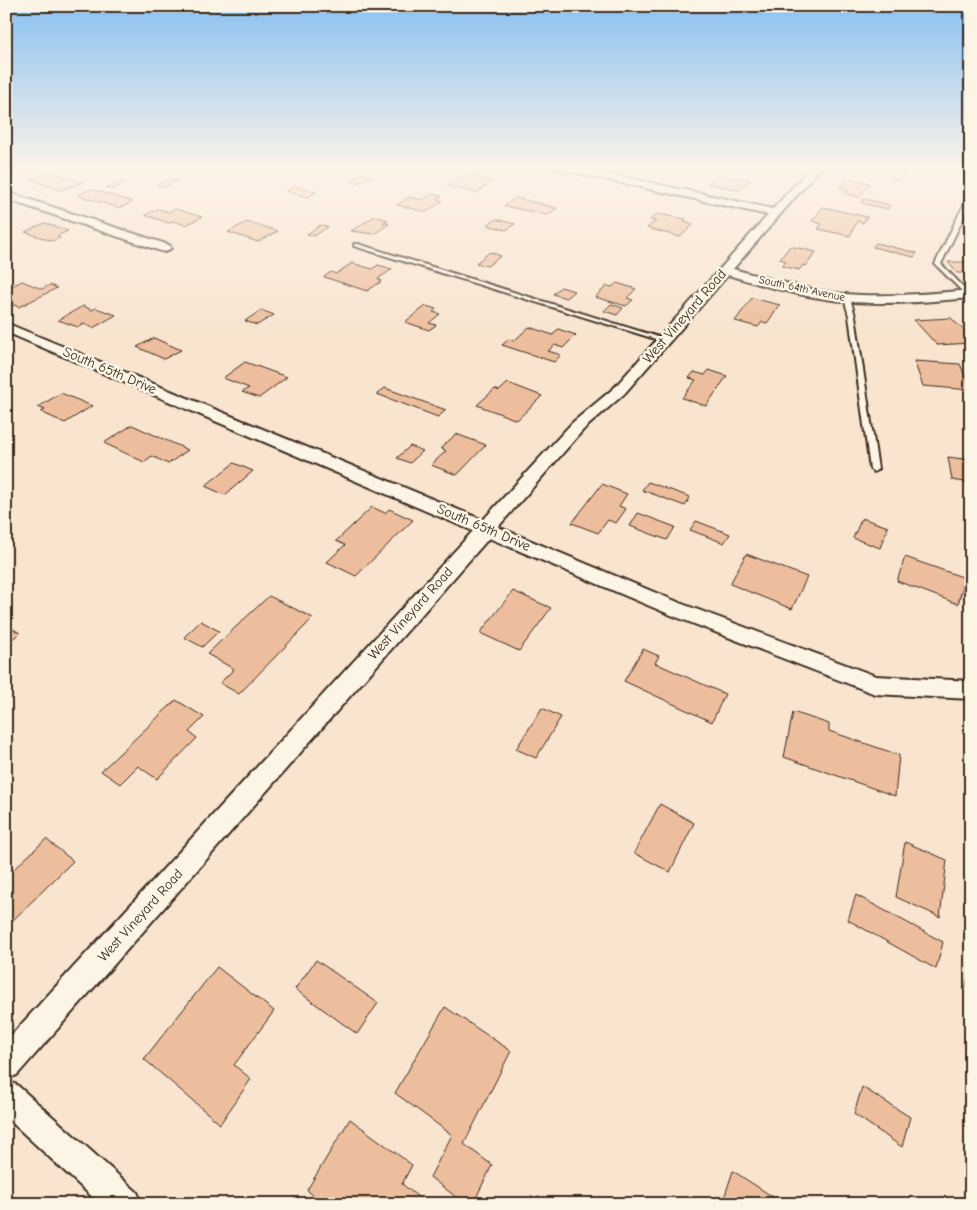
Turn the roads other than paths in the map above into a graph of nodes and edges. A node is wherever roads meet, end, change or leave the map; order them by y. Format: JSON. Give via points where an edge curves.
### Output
{"nodes":[{"id":1,"x":88,"y":222,"type":"edge"},
{"id":2,"x":767,"y":222,"type":"edge"},
{"id":3,"x":960,"y":222,"type":"edge"},
{"id":4,"x":356,"y":245,"type":"dead end"},
{"id":5,"x":165,"y":248,"type":"dead end"},
{"id":6,"x":724,"y":270,"type":"junction"},
{"id":7,"x":970,"y":295,"type":"edge"},
{"id":8,"x":847,"y":298,"type":"junction"},
{"id":9,"x":6,"y":327,"type":"edge"},
{"id":10,"x":664,"y":340,"type":"junction"},
{"id":11,"x":874,"y":468,"type":"dead end"},
{"id":12,"x":486,"y":528,"type":"junction"},
{"id":13,"x":971,"y":690,"type":"edge"},
{"id":14,"x":6,"y":1064,"type":"edge"},
{"id":15,"x":6,"y":1096,"type":"edge"},
{"id":16,"x":125,"y":1204,"type":"edge"}],
"edges":[{"from":1,"to":5,"type":"street"},
{"from":2,"to":6,"type":"street","name":"West Vineyard Road"},
{"from":3,"to":7,"type":"lane","via":[[938,264]]},
{"from":4,"to":10,"type":"lane"},
{"from":6,"to":8,"type":"street","name":"South 64th Avenue","via":[[808,292]]},
{"from":6,"to":10,"type":"street","name":"West Vineyard Road"},
{"from":7,"to":8,"type":"street","name":"South 64th Avenue","via":[[907,300]]},
{"from":8,"to":11,"type":"lane"},
{"from":9,"to":12,"type":"street","name":"South 65th Drive"},
{"from":10,"to":12,"type":"street","name":"West Vineyard Road","via":[[618,390],[578,426]]},
{"from":12,"to":13,"type":"street","name":"South 65th Drive","via":[[678,610],[875,685]]},
{"from":12,"to":14,"type":"street","name":"West Vineyard Road"},
{"from":15,"to":16,"type":"street"}]}
